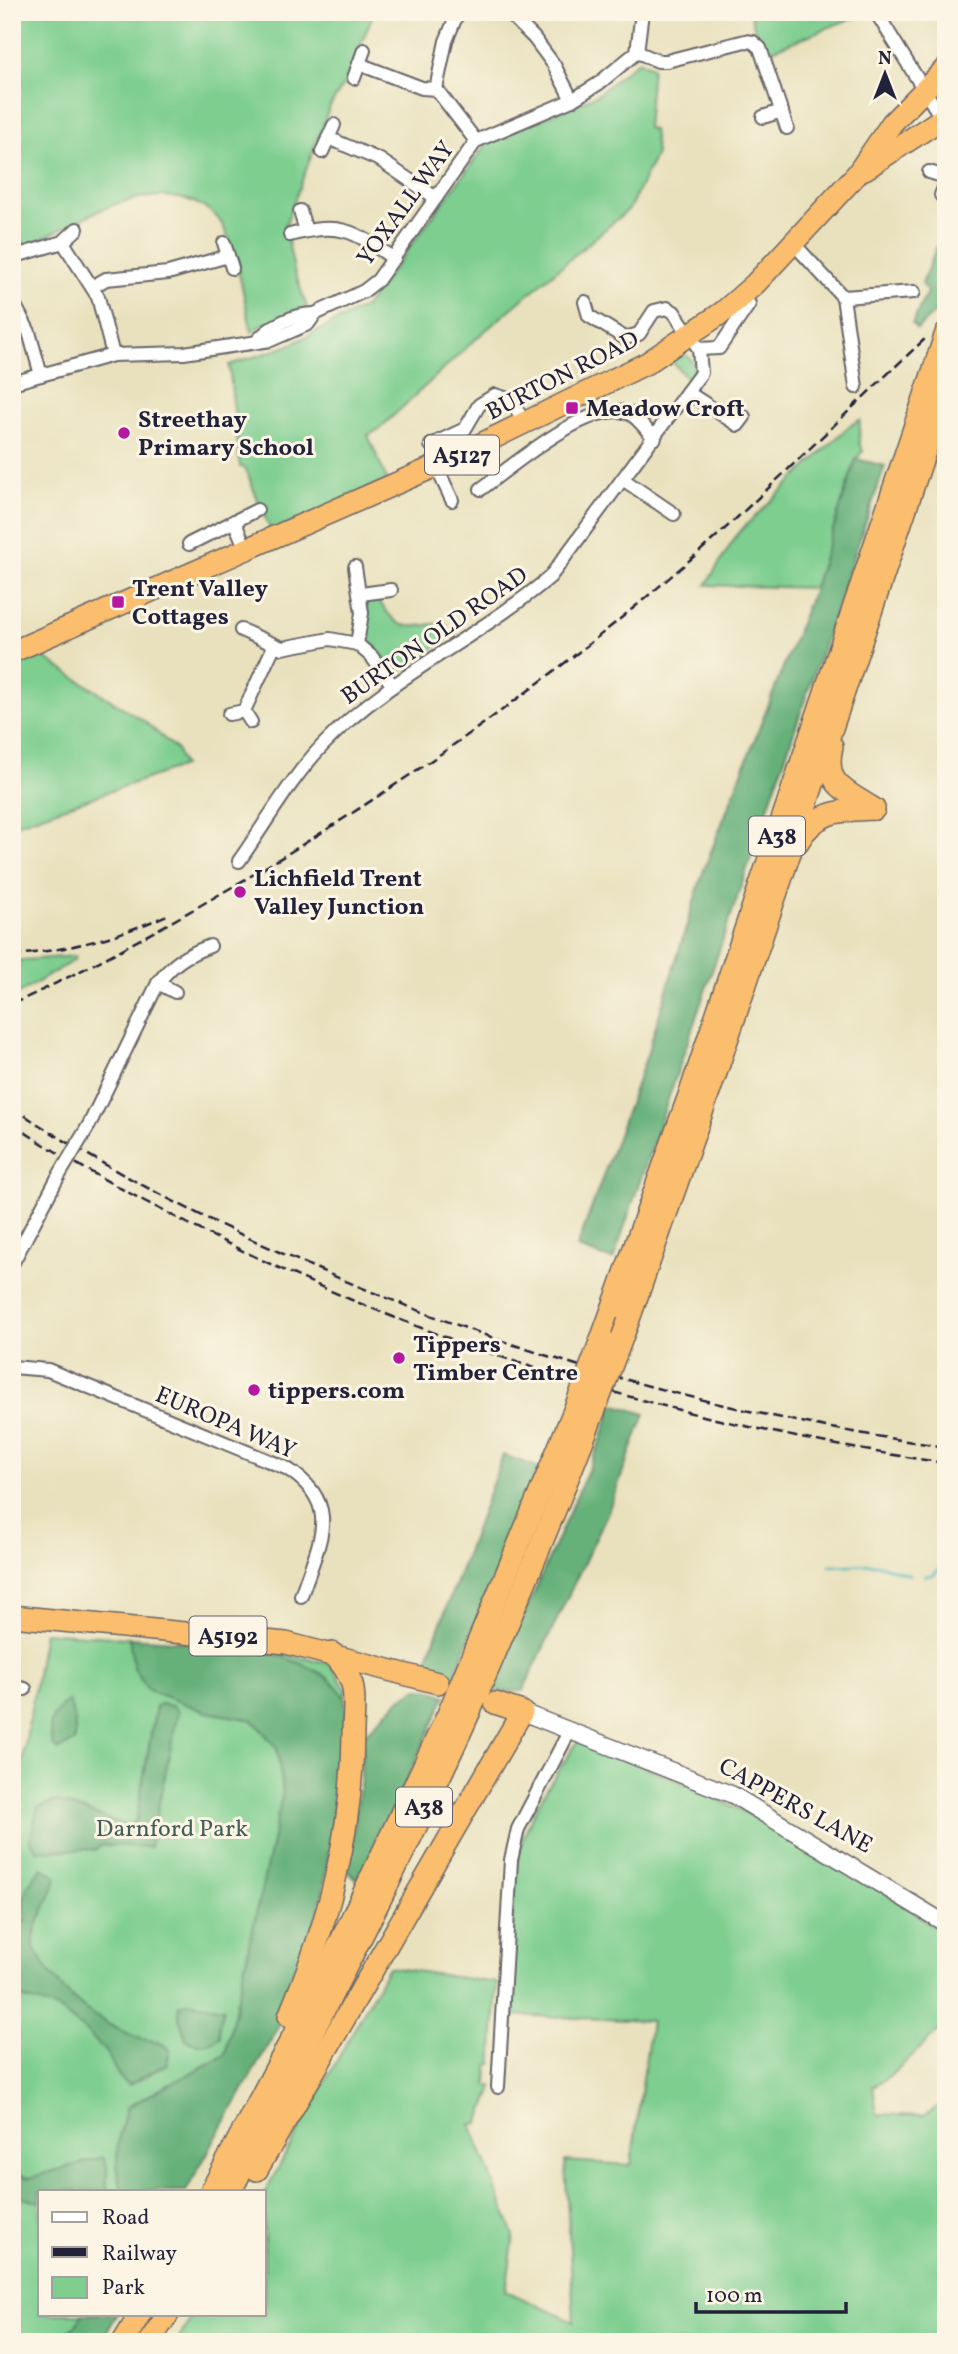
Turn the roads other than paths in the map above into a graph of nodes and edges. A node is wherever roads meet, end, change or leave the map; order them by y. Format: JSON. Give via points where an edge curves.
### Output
{"nodes":[{"id":1,"x":458,"y":12,"type":"edge"},
{"id":2,"x":508,"y":12,"type":"edge"},
{"id":3,"x":642,"y":12,"type":"edge"},
{"id":4,"x":876,"y":12,"type":"edge"},
{"id":5,"x":364,"y":50,"type":"dead end"},
{"id":6,"x":637,"y":51,"type":"junction"},
{"id":7,"x":359,"y":64,"type":"junction"},
{"id":8,"x":946,"y":68,"type":"edge"},
{"id":9,"x":354,"y":78,"type":"dead end"},
{"id":10,"x":436,"y":89,"type":"junction"},
{"id":11,"x":572,"y":100,"type":"junction"},
{"id":12,"x":782,"y":111,"type":"junction"},
{"id":13,"x":939,"y":111,"type":"edge"},
{"id":14,"x":763,"y":117,"type":"dead end"},
{"id":15,"x":334,"y":125,"type":"dead end"},
{"id":16,"x":787,"y":128,"type":"dead end"},
{"id":17,"x":328,"y":138,"type":"junction"},
{"id":18,"x":476,"y":141,"type":"junction"},
{"id":19,"x":322,"y":152,"type":"dead end"},
{"id":20,"x":929,"y":172,"type":"dead end"},
{"id":21,"x":857,"y":174,"type":"junction"},
{"id":22,"x":946,"y":177,"type":"edge"},
{"id":23,"x":436,"y":198,"type":"junction"},
{"id":24,"x":300,"y":211,"type":"dead end"},
{"id":25,"x":77,"y":229,"type":"dead end"},
{"id":26,"x":306,"y":231,"type":"junction"},
{"id":27,"x":290,"y":235,"type":"dead end"},
{"id":28,"x":64,"y":242,"type":"junction"},
{"id":29,"x":225,"y":243,"type":"dead end"},
{"id":30,"x":794,"y":244,"type":"junction"},
{"id":31,"x":12,"y":257,"type":"edge"},
{"id":32,"x":394,"y":259,"type":"junction"},
{"id":33,"x":92,"y":287,"type":"junction"},
{"id":34,"x":914,"y":292,"type":"dead end"},
{"id":35,"x":843,"y":298,"type":"junction"},
{"id":36,"x":12,"y":300,"type":"edge"},
{"id":37,"x":585,"y":302,"type":"dead end"},
{"id":38,"x":749,"y":304,"type":"dead end"},
{"id":39,"x":946,"y":334,"type":"edge"},
{"id":40,"x":695,"y":342,"type":"junction"},
{"id":41,"x":113,"y":355,"type":"junction"},
{"id":42,"x":41,"y":375,"type":"junction"},
{"id":43,"x":12,"y":383,"type":"edge"},
{"id":44,"x":856,"y":387,"type":"dead end"},
{"id":45,"x":946,"y":389,"type":"edge"},
{"id":46,"x":687,"y":392,"type":"junction"},
{"id":47,"x":744,"y":417,"type":"dead end"},
{"id":48,"x":526,"y":425,"type":"junction"},
{"id":49,"x":438,"y":438,"type":"dead end"},
{"id":50,"x":655,"y":438,"type":"junction"},
{"id":51,"x":436,"y":467,"type":"junction"},
{"id":52,"x":624,"y":480,"type":"junction"},
{"id":53,"x":481,"y":489,"type":"dead end"},
{"id":54,"x":452,"y":500,"type":"dead end"},
{"id":55,"x":672,"y":508,"type":"dead end"},
{"id":56,"x":257,"y":510,"type":"dead end"},
{"id":57,"x":234,"y":522,"type":"junction"},
{"id":58,"x":194,"y":545,"type":"dead end"},
{"id":59,"x":247,"y":551,"type":"junction"},
{"id":60,"x":355,"y":567,"type":"dead end"},
{"id":61,"x":391,"y":590,"type":"dead end"},
{"id":62,"x":361,"y":594,"type":"junction"},
{"id":63,"x":241,"y":630,"type":"dead end"},
{"id":64,"x":357,"y":644,"type":"junction"},
{"id":65,"x":274,"y":646,"type":"junction"},
{"id":66,"x":12,"y":652,"type":"edge"},
{"id":67,"x":848,"y":675,"type":"junction"},
{"id":68,"x":393,"y":686,"type":"junction"},
{"id":69,"x":229,"y":714,"type":"dead end"},
{"id":70,"x":239,"y":861,"type":"dead end"},
{"id":71,"x":778,"y":881,"type":"junction"},
{"id":72,"x":210,"y":946,"type":"dead end"},
{"id":73,"x":158,"y":983,"type":"junction"},
{"id":74,"x":175,"y":992,"type":"dead end"},
{"id":75,"x":12,"y":1264,"type":"edge"},
{"id":76,"x":12,"y":1367,"type":"edge"},
{"id":77,"x":584,"y":1410,"type":"junction"},
{"id":78,"x":301,"y":1596,"type":"dead end"},
{"id":79,"x":12,"y":1616,"type":"edge"},
{"id":80,"x":332,"y":1653,"type":"junction"},
{"id":81,"x":374,"y":1664,"type":"junction"},
{"id":82,"x":438,"y":1684,"type":"dead end"},
{"id":83,"x":353,"y":1685,"type":"junction"},
{"id":84,"x":495,"y":1703,"type":"dead end"},
{"id":85,"x":522,"y":1712,"type":"junction"},
{"id":86,"x":569,"y":1730,"type":"junction"},
{"id":87,"x":946,"y":1924,"type":"edge"},
{"id":88,"x":498,"y":2087,"type":"dead end"},
{"id":89,"x":220,"y":2188,"type":"edge"},
{"id":90,"x":246,"y":2190,"type":"edge"},
{"id":91,"x":139,"y":2316,"type":"edge"},
{"id":92,"x":165,"y":2316,"type":"edge"},
{"id":93,"x":123,"y":2342,"type":"edge"},
{"id":94,"x":148,"y":2342,"type":"edge"}],
"edges":[{"from":1,"to":10,"type":"street","via":[[446,41]]},
{"from":2,"to":11,"type":"street","via":[[554,65]]},
{"from":3,"to":6,"type":"street"},
{"from":4,"to":13,"type":"street"},
{"from":5,"to":7,"type":"street"},
{"from":6,"to":11,"type":"street","name":"YOXALL WAY"},
{"from":6,"to":12,"type":"street","via":[[667,61],[753,42],[760,48]]},
{"from":7,"to":9,"type":"street"},
{"from":7,"to":10,"type":"street"},
{"from":8,"to":13,"type":"highway","number":"A5127"},
{"from":10,"to":18,"type":"street"},
{"from":11,"to":18,"type":"street","name":"YOXALL WAY"},
{"from":12,"to":14,"type":"street"},
{"from":12,"to":16,"type":"street"},
{"from":13,"to":21,"type":"highway","number":"A5127"},
{"from":13,"to":21,"type":"highway","number":"A5127","via":[[877,144]]},
{"from":15,"to":17,"type":"street"},
{"from":17,"to":19,"type":"street"},
{"from":17,"to":23,"type":"street","via":[[380,160]]},
{"from":18,"to":23,"type":"street","name":"YOXALL WAY"},
{"from":20,"to":22,"type":"street"},
{"from":21,"to":30,"type":"highway","name":"BURTON ROAD","number":"A5127"},
{"from":23,"to":32,"type":"street","name":"YOXALL WAY"},
{"from":24,"to":26,"type":"street"},
{"from":25,"to":28,"type":"street"},
{"from":26,"to":27,"type":"street"},
{"from":26,"to":32,"type":"street","via":[[339,227]]},
{"from":28,"to":31,"type":"street"},
{"from":28,"to":33,"type":"street"},
{"from":29,"to":33,"type":"street","via":[[230,262],[106,279]]},
{"from":30,"to":35,"type":"street"},
{"from":30,"to":40,"type":"highway","name":"BURTON ROAD","number":"A5127"},
{"from":32,"to":41,"type":"street","name":"YOXALL WAY","via":[[364,291],[281,336],[184,353]]},
{"from":33,"to":41,"type":"street"},
{"from":34,"to":35,"type":"street"},
{"from":35,"to":44,"type":"street"},
{"from":36,"to":42,"type":"street","via":[[29,332]]},
{"from":37,"to":40,"type":"street","via":[[585,318],[625,338],[639,334],[654,311],[667,308],[680,316]]},
{"from":38,"to":40,"type":"street","via":[[719,348]]},
{"from":39,"to":77,"type":"highway","number":"A38","bridge":true,"via":[[603,1337]]},
{"from":40,"to":46,"type":"street","name":"BURTON OLD ROAD","via":[[701,373]]},
{"from":40,"to":48,"type":"highway","name":"BURTON ROAD","number":"A5127"},
{"from":41,"to":42,"type":"street","name":"YOXALL WAY"},
{"from":42,"to":43,"type":"street","name":"YOXALL WAY"},
{"from":45,"to":67,"type":"highway","number":"A38"},
{"from":46,"to":47,"type":"street","via":[[738,425]]},
{"from":46,"to":50,"type":"street","name":"BURTON OLD ROAD"},
{"from":48,"to":49,"type":"street","via":[[511,400],[495,395],[486,398],[465,429]]},
{"from":48,"to":51,"type":"highway","name":"BURTON ROAD","number":"A5127"},
{"from":50,"to":52,"type":"street","name":"BURTON OLD ROAD"},
{"from":50,"to":53,"type":"street","via":[[632,415],[599,412],[491,474]]},
{"from":51,"to":54,"type":"street"},
{"from":51,"to":59,"type":"highway","name":"BURTON ROAD","number":"A5127"},
{"from":52,"to":55,"type":"street"},
{"from":52,"to":68,"type":"street","name":"BURTON OLD ROAD","via":[[550,577],[522,601]]},
{"from":56,"to":57,"type":"street"},
{"from":57,"to":58,"type":"street"},
{"from":57,"to":59,"type":"street"},
{"from":59,"to":66,"type":"highway","name":"BURTON ROAD","number":"A5127"},
{"from":60,"to":62,"type":"street"},
{"from":61,"to":62,"type":"street"},
{"from":62,"to":64,"type":"street"},
{"from":63,"to":65,"type":"street"},
{"from":64,"to":65,"type":"street","via":[[330,639],[292,648]]},
{"from":64,"to":68,"type":"street"},
{"from":65,"to":69,"type":"street","via":[[248,717]]},
{"from":67,"to":71,"type":"highway","number":"A38"},
{"from":67,"to":71,"type":"highway","via":[[830,769],[834,782],[874,809],[840,810],[816,819],[800,838]]},
{"from":68,"to":70,"type":"street","name":"BURTON OLD ROAD","via":[[322,746]]},
{"from":71,"to":77,"type":"highway","number":"A38","bridge":true,"via":[[628,1322]]},
{"from":72,"to":73,"type":"street","via":[[185,955]]},
{"from":73,"to":74,"type":"street"},
{"from":73,"to":75,"type":"street","bridge":true,"via":[[89,1125]]},
{"from":76,"to":78,"type":"street","name":"EUROPA WAY","via":[[48,1370],[300,1477],[320,1502],[324,1527]]},
{"from":77,"to":89,"type":"highway","number":"A38","via":[[552,1518],[469,1713],[389,1880]]},
{"from":79,"to":80,"type":"highway","number":"A5192","via":[[212,1634]]},
{"from":80,"to":81,"type":"highway","number":"A5192"},
{"from":80,"to":83,"type":"highway"},
{"from":81,"to":82,"type":"highway","number":"A5192"},
{"from":81,"to":83,"type":"highway"},
{"from":83,"to":89,"type":"highway","via":[[350,1803],[334,1892],[306,1977]]},
{"from":84,"to":85,"type":"highway","name":"CAPPERS LANE"},
{"from":85,"to":86,"type":"street","name":"CAPPERS LANE"},
{"from":85,"to":90,"type":"highway"},
{"from":86,"to":87,"type":"street","name":"CAPPERS LANE","via":[[733,1795]]},
{"from":86,"to":88,"type":"street","via":[[518,1829],[511,1860]]},
{"from":91,"to":93,"type":"highway"},
{"from":92,"to":94,"type":"highway"}]}
